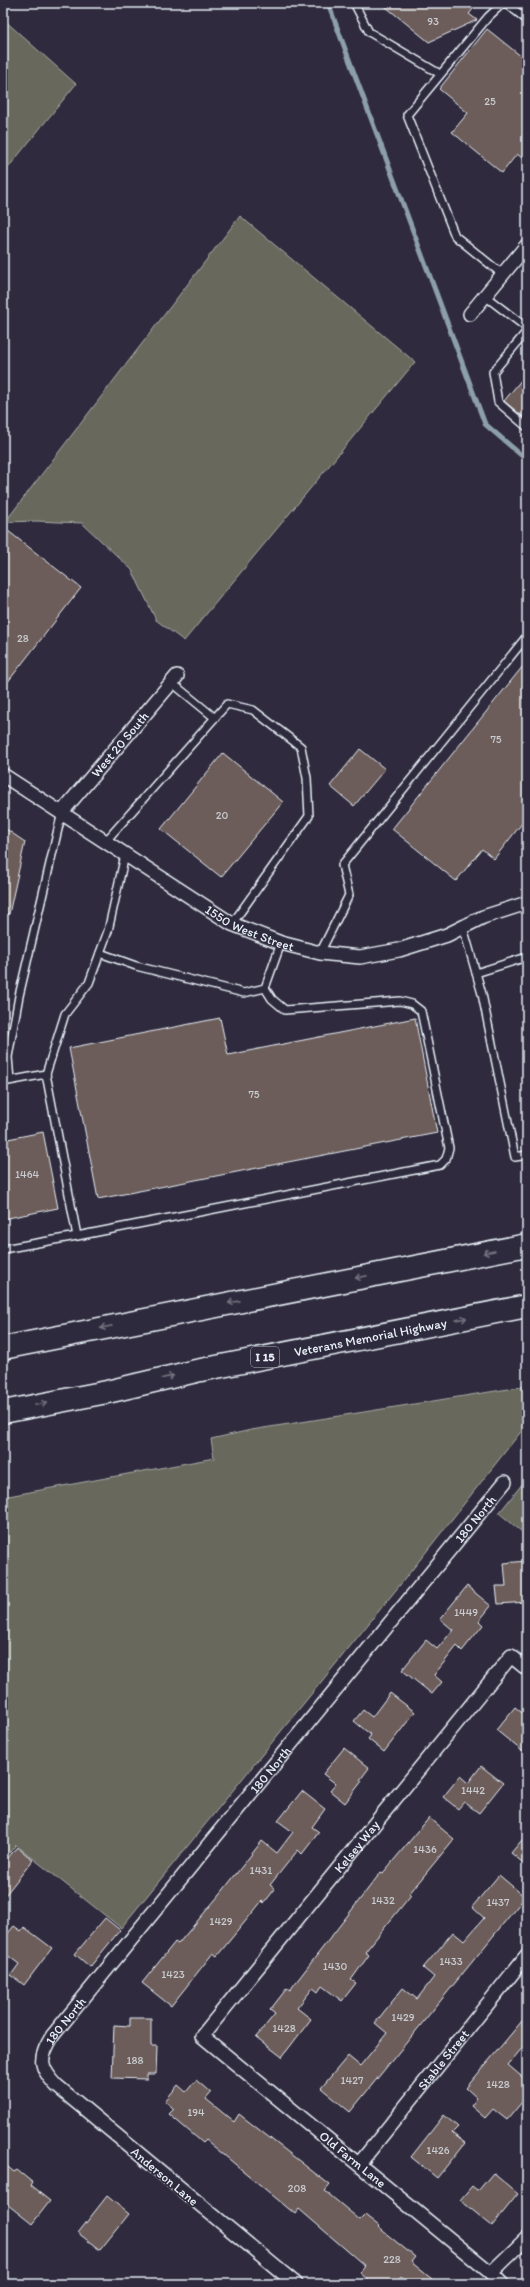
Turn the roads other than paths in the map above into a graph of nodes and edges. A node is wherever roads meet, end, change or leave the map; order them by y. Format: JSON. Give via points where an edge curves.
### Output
{"nodes":[{"id":1,"x":354,"y":3,"type":"edge"},
{"id":2,"x":503,"y":3,"type":"edge"},
{"id":3,"x":506,"y":3,"type":"edge"},
{"id":4,"x":527,"y":20,"type":"edge"},
{"id":5,"x":440,"y":74,"type":"junction"},
{"id":6,"x":527,"y":244,"type":"edge"},
{"id":7,"x":502,"y":274,"type":"junction"},
{"id":8,"x":485,"y":296,"type":"junction"},
{"id":9,"x":470,"y":314,"type":"dead end"},
{"id":10,"x":527,"y":328,"type":"edge"},
{"id":11,"x":527,"y":331,"type":"edge"},
{"id":12,"x":527,"y":427,"type":"edge"},
{"id":13,"x":527,"y":636,"type":"edge"},
{"id":14,"x":174,"y":679,"type":"joint"},
{"id":15,"x":215,"y":718,"type":"junction"},
{"id":16,"x":3,"y":775,"type":"edge"},
{"id":17,"x":62,"y":812,"type":"junction"},
{"id":18,"x":105,"y":842,"type":"junction"},
{"id":19,"x":125,"y":855,"type":"junction"},
{"id":20,"x":527,"y":903,"type":"edge"},
{"id":21,"x":232,"y":924,"type":"junction"},
{"id":22,"x":463,"y":927,"type":"junction"},
{"id":23,"x":281,"y":943,"type":"junction"},
{"id":24,"x":100,"y":953,"type":"junction"},
{"id":25,"x":320,"y":953,"type":"junction"},
{"id":26,"x":527,"y":957,"type":"edge"},
{"id":27,"x":476,"y":973,"type":"junction"},
{"id":28,"x":265,"y":988,"type":"junction"},
{"id":29,"x":46,"y":1074,"type":"junction"},
{"id":30,"x":6,"y":1081,"type":"edge"},
{"id":31,"x":527,"y":1155,"type":"edge"},
{"id":32,"x":76,"y":1236,"type":"junction"},
{"id":33,"x":527,"y":1245,"type":"edge"},
{"id":34,"x":3,"y":1249,"type":"edge"},
{"id":35,"x":527,"y":1306,"type":"edge"},
{"id":36,"x":3,"y":1348,"type":"edge"},
{"id":37,"x":3,"y":1412,"type":"edge"},
{"id":38,"x":505,"y":1482,"type":"dead end"},
{"id":39,"x":527,"y":1669,"type":"edge"},
{"id":40,"x":527,"y":1955,"type":"edge"},
{"id":41,"x":202,"y":2036,"type":"joint"},
{"id":42,"x":41,"y":2061,"type":"joint"},
{"id":43,"x":359,"y":2164,"type":"junction"},
{"id":44,"x":527,"y":2238,"type":"edge"},
{"id":45,"x":491,"y":2273,"type":"junction"},
{"id":46,"x":296,"y":2284,"type":"edge"},
{"id":47,"x":502,"y":2284,"type":"edge"}],
"edges":[{"from":1,"to":5,"type":"lane","via":[[370,32]]},
{"from":2,"to":5,"type":"lane"},
{"from":3,"to":4,"type":"lane"},
{"from":5,"to":7,"type":"lane","via":[[407,115],[455,236]]},
{"from":6,"to":7,"type":"street"},
{"from":7,"to":8,"type":"street"},
{"from":8,"to":9,"type":"street"},
{"from":8,"to":10,"type":"lane"},
{"from":11,"to":12,"type":"lane","via":[[493,372],[498,402]]},
{"from":13,"to":25,"type":"lane","via":[[342,865],[349,895]]},
{"from":14,"to":15,"type":"lane"},
{"from":14,"to":17,"type":"street","name":"West 20 South"},
{"from":15,"to":18,"type":"lane"},
{"from":15,"to":21,"type":"lane","via":[[227,704],[252,710],[301,747],[307,778],[310,816]]},
{"from":16,"to":17,"type":"street","name":"1550 West Street"},
{"from":17,"to":18,"type":"street","name":"1550 West Street"},
{"from":17,"to":30,"type":"lane","via":[[19,996]]},
{"from":18,"to":19,"type":"street","name":"1550 West Street"},
{"from":19,"to":21,"type":"street","name":"1550 West Street"},
{"from":19,"to":24,"type":"lane","via":[[108,931]]},
{"from":20,"to":22,"type":"street","name":"1550 West Street","via":[[483,917]]},
{"from":21,"to":23,"type":"street","name":"1550 West Street"},
{"from":22,"to":25,"type":"street","name":"1550 West Street","via":[[447,935],[399,950],[360,957]]},
{"from":22,"to":27,"type":"lane"},
{"from":23,"to":25,"type":"street","name":"1550 West Street"},
{"from":23,"to":28,"type":"lane"},
{"from":24,"to":28,"type":"lane","via":[[136,966],[244,993]]},
{"from":24,"to":29,"type":"lane","via":[[89,983],[65,1014]]},
{"from":26,"to":27,"type":"lane"},
{"from":27,"to":31,"type":"lane","via":[[515,1157]]},
{"from":28,"to":32,"type":"lane","via":[[272,999],[285,1010],[400,1001],[412,1004],[420,1011],[449,1148],[446,1159],[440,1165]]},
{"from":29,"to":30,"type":"lane"},
{"from":29,"to":32,"type":"lane"},
{"from":32,"to":34,"type":"lane"},
{"from":33,"to":36,"type":"highway","one_way":true},
{"from":37,"to":35,"type":"highway","name":"Veterans Memorial Highway","number":"I 15","one_way":true},
{"from":38,"to":42,"type":"street","name":"180 North","via":[[53,2035]]},
{"from":39,"to":41,"type":"street","name":"Kelsey Way","via":[[511,1656]]},
{"from":40,"to":43,"type":"street","name":"Stable Street"},
{"from":41,"to":43,"type":"street","name":"Old Farm Lane"},
{"from":42,"to":46,"type":"street","name":"Anderson Lane","via":[[46,2075],[57,2086]]},
{"from":43,"to":45,"type":"street","name":"Old Farm Lane"},
{"from":44,"to":45,"type":"street"},
{"from":45,"to":47,"type":"street","name":"Old Farm Lane"}]}
